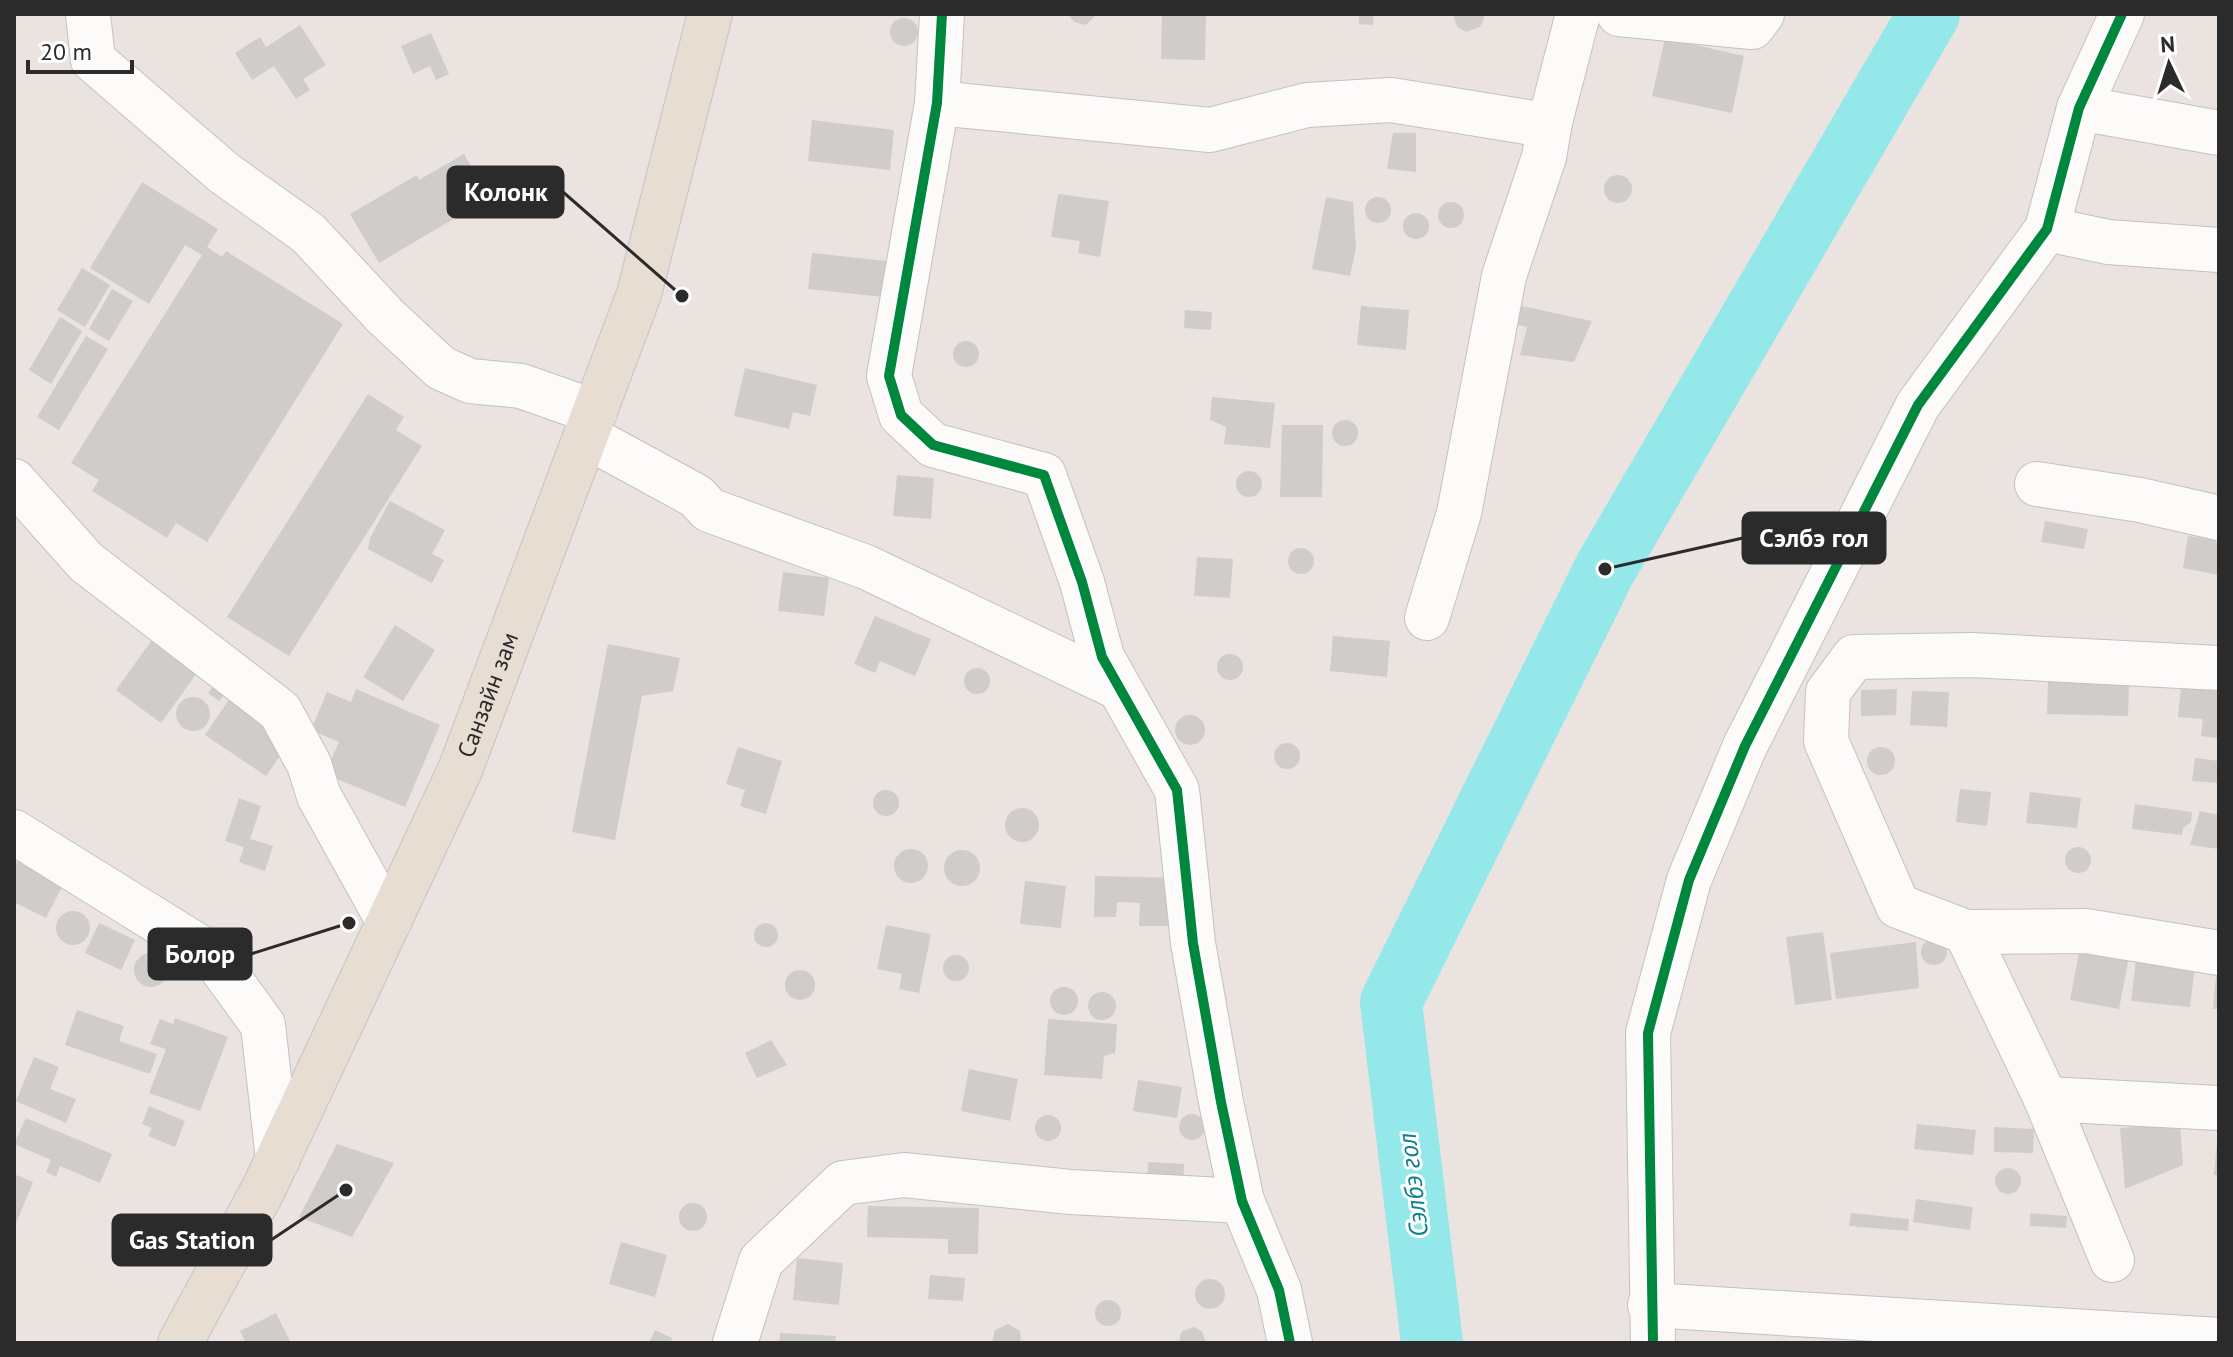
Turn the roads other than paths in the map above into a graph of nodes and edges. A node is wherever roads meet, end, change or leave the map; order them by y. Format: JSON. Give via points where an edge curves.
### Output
{"nodes":[{"id":1,"x":88,"y":14,"type":"edge"},
{"id":2,"x":710,"y":14,"type":"edge"},
{"id":3,"x":942,"y":14,"type":"edge"},
{"id":4,"x":1578,"y":14,"type":"edge"},
{"id":5,"x":1619,"y":14,"type":"edge"},
{"id":6,"x":1762,"y":14,"type":"edge"},
{"id":7,"x":2122,"y":14,"type":"edge"},
{"id":8,"x":937,"y":103,"type":"junction"},
{"id":9,"x":2079,"y":108,"type":"junction"},
{"id":10,"x":1550,"y":122,"type":"junction"},
{"id":11,"x":2219,"y":133,"type":"edge"},
{"id":12,"x":2047,"y":229,"type":"junction"},
{"id":13,"x":2219,"y":250,"type":"edge"},
{"id":14,"x":590,"y":424,"type":"junction"},
{"id":15,"x":14,"y":481,"type":"edge"},
{"id":16,"x":2037,"y":484,"type":"dead end"},
{"id":17,"x":2219,"y":518,"type":"edge"},
{"id":18,"x":1427,"y":618,"type":"dead end"},
{"id":19,"x":2219,"y":668,"type":"edge"},
{"id":20,"x":1119,"y":688,"type":"junction"},
{"id":21,"x":14,"y":832,"type":"edge"},
{"id":22,"x":389,"y":922,"type":"junction"},
{"id":23,"x":1966,"y":932,"type":"junction"},
{"id":24,"x":2219,"y":953,"type":"edge"},
{"id":25,"x":2046,"y":1099,"type":"junction"},
{"id":26,"x":2219,"y":1108,"type":"edge"},
{"id":27,"x":278,"y":1159,"type":"junction"},
{"id":28,"x":1242,"y":1201,"type":"junction"},
{"id":29,"x":2112,"y":1260,"type":"dead end"},
{"id":30,"x":1651,"y":1324,"type":"edge"},
{"id":31,"x":2219,"y":1340,"type":"edge"},
{"id":32,"x":180,"y":1343,"type":"edge"},
{"id":33,"x":735,"y":1343,"type":"edge"},
{"id":34,"x":1290,"y":1343,"type":"edge"}],
"edges":[{"from":1,"to":14,"type":"street","via":[[93,60],[224,173],[308,233],[441,368],[470,381],[521,386]]},
{"from":2,"to":14,"type":"main road","name":"Санзайн зам","via":[[639,294]]},
{"from":3,"to":8,"type":"street"},
{"from":4,"to":10,"type":"street"},
{"from":5,"to":6,"type":"street","via":[[1752,27]]},
{"from":7,"to":9,"type":"street"},
{"from":8,"to":10,"type":"street","via":[[1210,130],[1307,105],[1391,100]]},
{"from":8,"to":20,"type":"street","via":[[889,376],[901,415],[933,445],[1044,475],[1102,657]]},
{"from":9,"to":11,"type":"street"},
{"from":9,"to":12,"type":"street"},
{"from":10,"to":18,"type":"street","via":[[1544,157],[1504,276],[1459,513]]},
{"from":12,"to":13,"type":"street","via":[[2108,242]]},
{"from":12,"to":30,"type":"street","via":[[1918,405],[1745,746],[1689,880],[1648,1033]]},
{"from":14,"to":20,"type":"street","via":[[709,510],[866,567]]},
{"from":14,"to":22,"type":"main road","name":"Санзайн зам","via":[[460,770]]},
{"from":15,"to":22,"type":"street","via":[[86,562],[280,711],[309,764],[319,796]]},
{"from":16,"to":17,"type":"street"},
{"from":19,"to":23,"type":"street","via":[[1972,655],[1854,657],[1828,692],[1826,741],[1898,906]]},
{"from":20,"to":28,"type":"street","via":[[1177,790],[1193,943]]},
{"from":21,"to":27,"type":"street","via":[[212,955],[263,1025]]},
{"from":22,"to":27,"type":"main road","name":"Санзайн зам"},
{"from":23,"to":24,"type":"street","via":[[2086,931]]},
{"from":23,"to":25,"type":"street"},
{"from":25,"to":26,"type":"street"},
{"from":25,"to":29,"type":"street"},
{"from":27,"to":32,"type":"main road","name":"Санзайн зам"},
{"from":28,"to":33,"type":"street","via":[[1070,1192],[904,1175],[843,1183],[761,1261]]},
{"from":28,"to":34,"type":"street","via":[[1279,1290]]},
{"from":30,"to":31,"type":"street"}]}
